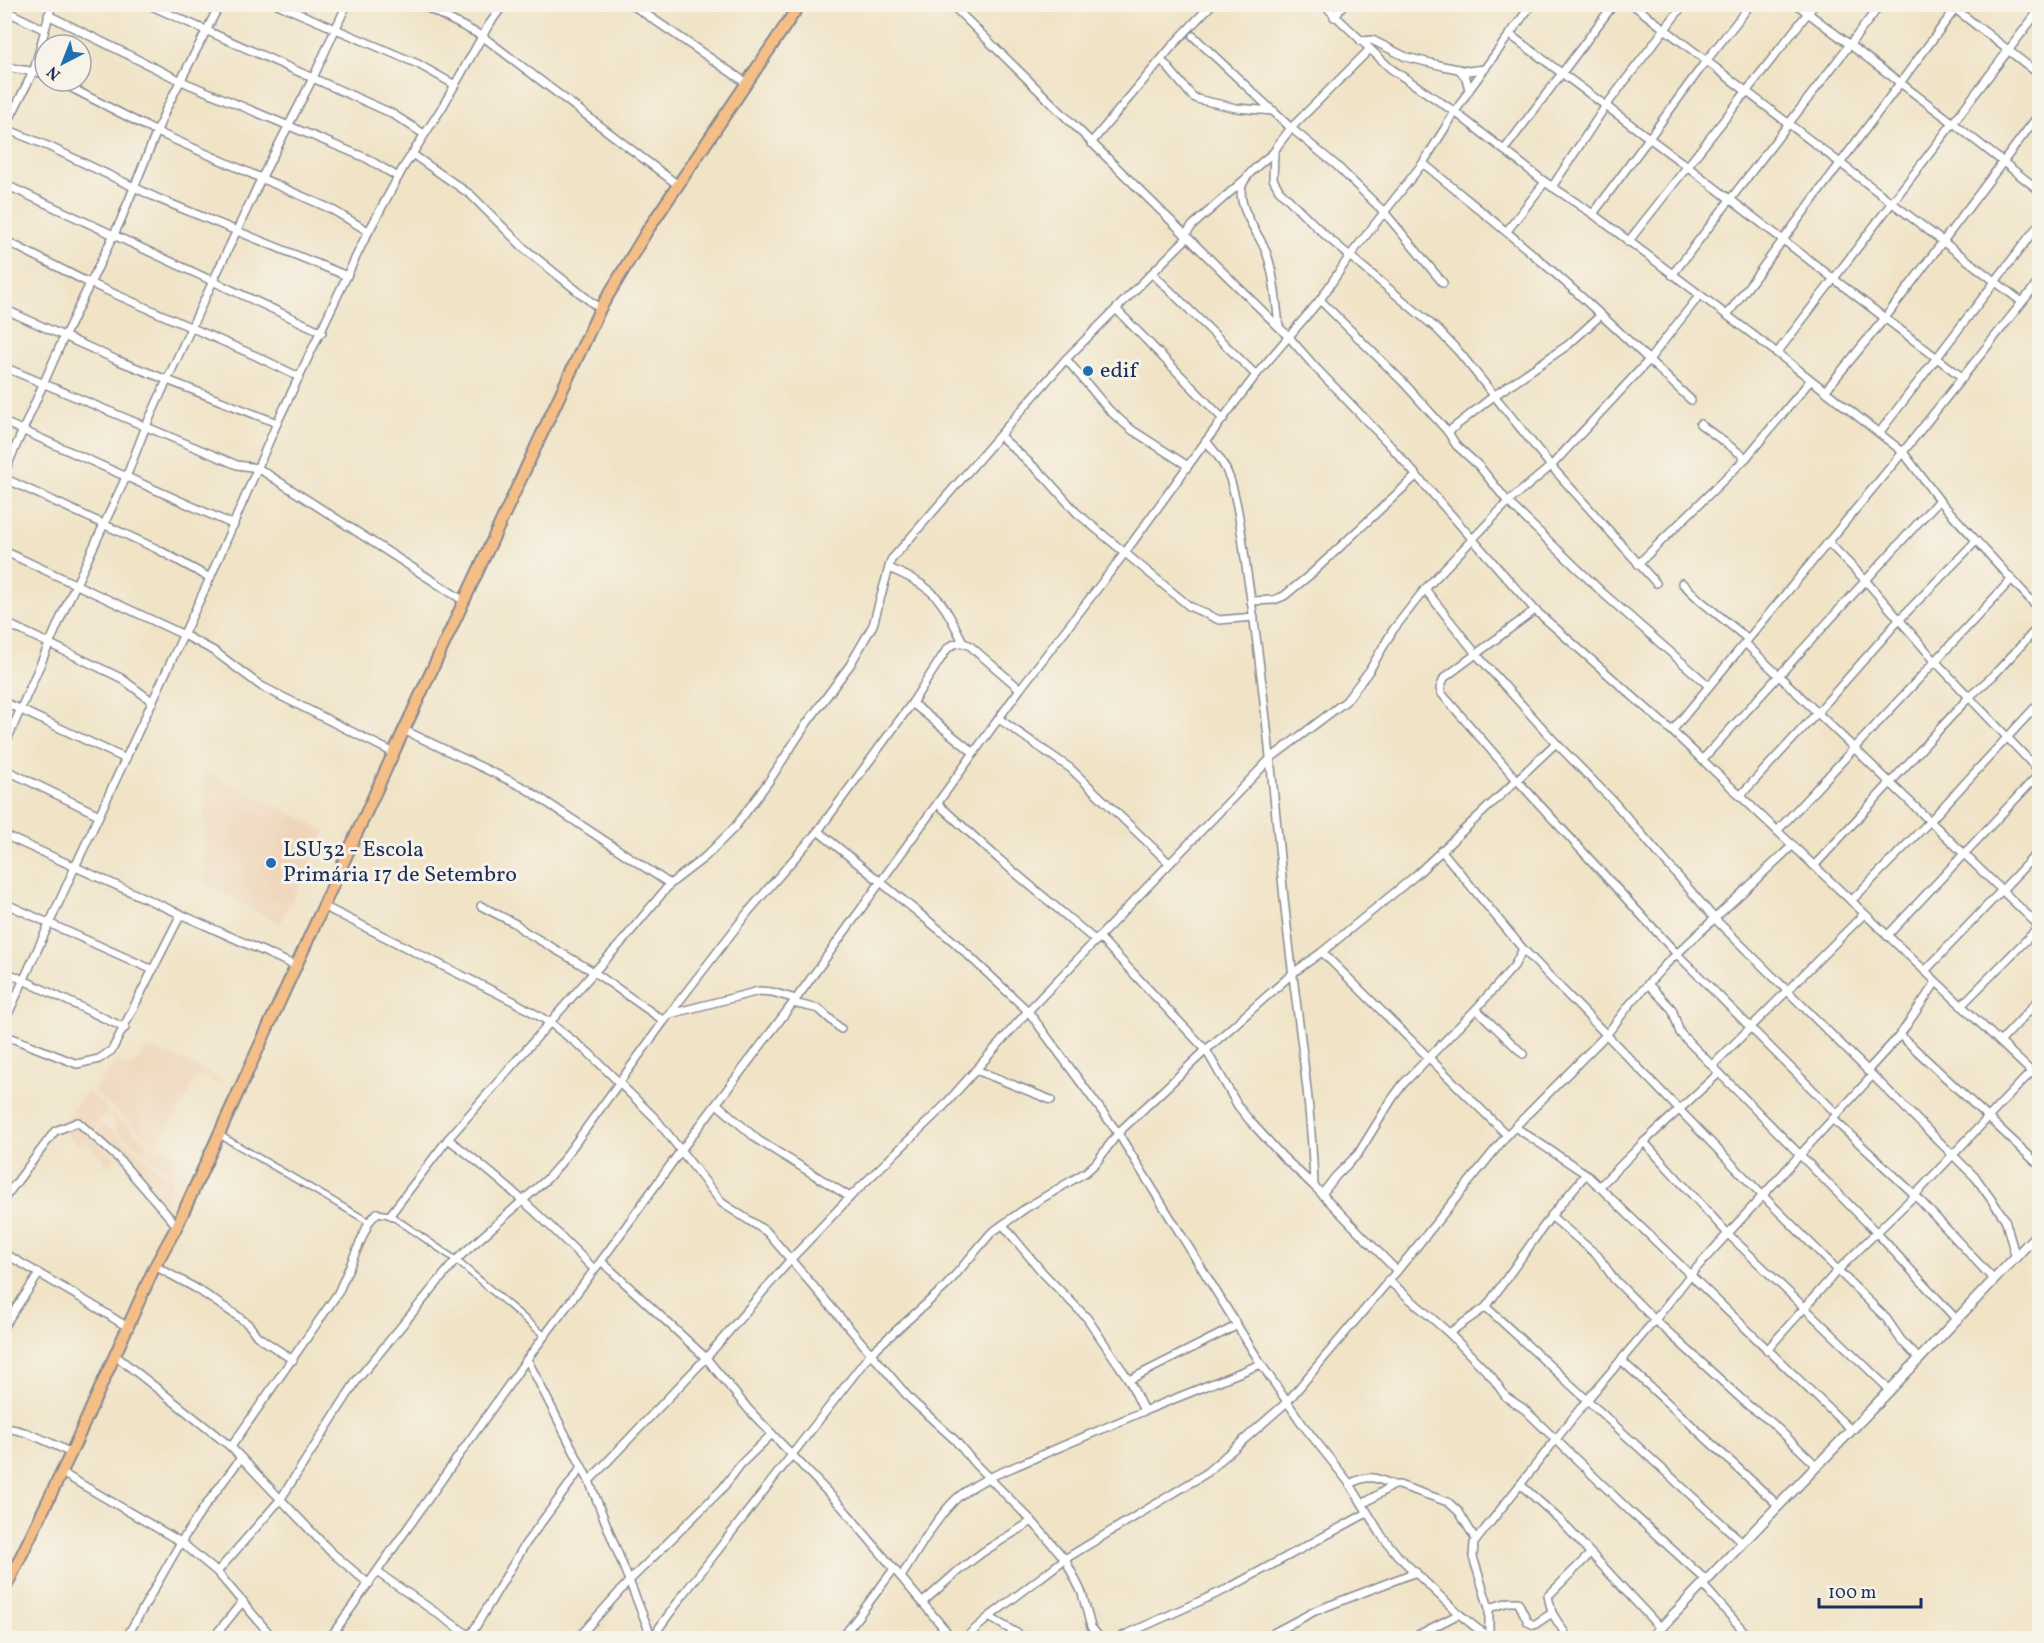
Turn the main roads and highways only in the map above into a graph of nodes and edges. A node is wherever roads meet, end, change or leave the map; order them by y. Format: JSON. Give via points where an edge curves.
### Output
{"nodes":[{"id":1,"x":800,"y":4,"type":"edge"},
{"id":2,"x":4,"y":1592,"type":"edge"}],
"edges":[{"from":1,"to":2,"type":"main road","via":[[600,309]]}]}
